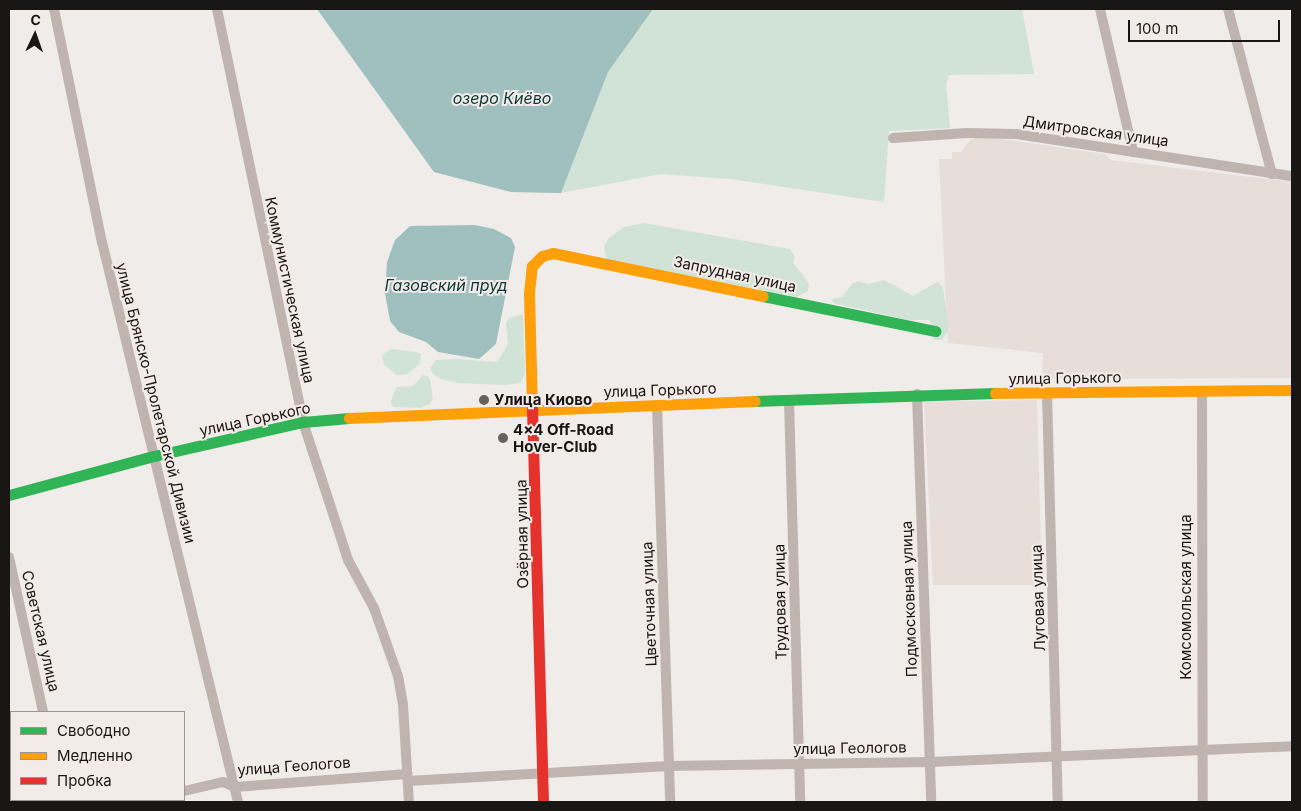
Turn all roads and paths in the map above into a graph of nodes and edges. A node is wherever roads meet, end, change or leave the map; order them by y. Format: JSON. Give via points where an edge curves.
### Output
{"nodes":[{"id":1,"x":54,"y":9,"type":"edge"},
{"id":2,"x":216,"y":9,"type":"edge"},
{"id":3,"x":1100,"y":9,"type":"edge"},
{"id":4,"x":1228,"y":9,"type":"edge"},
{"id":5,"x":893,"y":138,"type":"dead end"},
{"id":6,"x":1133,"y":152,"type":"junction"},
{"id":7,"x":1272,"y":174,"type":"junction"},
{"id":8,"x":1292,"y":176,"type":"edge"},
{"id":9,"x":532,"y":266,"type":"joint"},
{"id":10,"x":935,"y":331,"type":"dead end"},
{"id":11,"x":1292,"y":390,"type":"edge"},
{"id":12,"x":1202,"y":391,"type":"junction"},
{"id":13,"x":1047,"y":393,"type":"junction"},
{"id":14,"x":916,"y":394,"type":"junction"},
{"id":15,"x":790,"y":400,"type":"junction"},
{"id":16,"x":657,"y":405,"type":"junction"},
{"id":17,"x":534,"y":410,"type":"junction"},
{"id":18,"x":303,"y":422,"type":"junction"},
{"id":19,"x":154,"y":456,"type":"junction"},
{"id":20,"x":9,"y":495,"type":"edge"},
{"id":21,"x":9,"y":557,"type":"edge"},
{"id":22,"x":43,"y":711,"type":"edge"},
{"id":23,"x":1292,"y":746,"type":"edge"},
{"id":24,"x":1201,"y":751,"type":"junction"},
{"id":25,"x":1057,"y":757,"type":"junction"},
{"id":26,"x":930,"y":762,"type":"junction"},
{"id":27,"x":799,"y":763,"type":"junction"},
{"id":28,"x":670,"y":766,"type":"junction"},
{"id":29,"x":542,"y":772,"type":"junction"},
{"id":30,"x":408,"y":777,"type":"junction"},
{"id":31,"x":235,"y":787,"type":"junction"},
{"id":32,"x":185,"y":791,"type":"edge"},
{"id":33,"x":238,"y":802,"type":"edge"},
{"id":34,"x":409,"y":802,"type":"edge"},
{"id":35,"x":543,"y":802,"type":"edge"},
{"id":36,"x":670,"y":802,"type":"edge"},
{"id":37,"x":800,"y":802,"type":"edge"},
{"id":38,"x":931,"y":802,"type":"edge"},
{"id":39,"x":1058,"y":802,"type":"edge"},
{"id":40,"x":1203,"y":802,"type":"edge"}],
"edges":[{"from":1,"to":19,"type":"street","name":"улица Брянско-Пролетарской Дивизии","via":[[102,242]]},
{"from":2,"to":18,"type":"street","name":"Коммунистическая улица"},
{"from":3,"to":6,"type":"street"},
{"from":4,"to":7,"type":"street"},
{"from":5,"to":6,"type":"street","name":"Дмитровская улица","via":[[1016,134]]},
{"from":6,"to":7,"type":"street","name":"Дмитровская улица"},
{"from":7,"to":8,"type":"street","name":"Дмитровская улица"},
{"from":9,"to":10,"type":"street","name":"Запрудная улица","via":[[542,256],[553,253]]},
{"from":9,"to":17,"type":"street","name":"Озёрная улица","via":[[529,292]]},
{"from":11,"to":12,"type":"street","name":"улица Горького"},
{"from":12,"to":13,"type":"street","name":"улица Горького"},
{"from":12,"to":24,"type":"street","name":"Комсомольская улица"},
{"from":13,"to":14,"type":"street","name":"улица Горького"},
{"from":13,"to":25,"type":"street","name":"Луговая улица"},
{"from":14,"to":15,"type":"street","name":"улица Горького"},
{"from":14,"to":26,"type":"street","name":"Подмосковная улица"},
{"from":15,"to":16,"type":"street","name":"улица Горького"},
{"from":15,"to":27,"type":"street","name":"Трудовая улица"},
{"from":16,"to":17,"type":"street","name":"улица Горького"},
{"from":16,"to":28,"type":"street","name":"Цветочная улица"},
{"from":17,"to":18,"type":"street","name":"улица Горького"},
{"from":17,"to":29,"type":"street","name":"Озёрная улица"},
{"from":18,"to":19,"type":"street","name":"улица Горького"},
{"from":18,"to":30,"type":"street","name":"Коммунистическая улица","via":[[348,560],[374,608],[398,676]]},
{"from":19,"to":20,"type":"street","name":"улица Горького"},
{"from":19,"to":31,"type":"street","name":"улица Брянско-Пролетарской Дивизии"},
{"from":21,"to":22,"type":"street","name":"Советская улица"},
{"from":23,"to":24,"type":"street","name":"улица Геологов"},
{"from":24,"to":25,"type":"street","name":"улица Геологов"},
{"from":24,"to":40,"type":"street","name":"Комсомольская улица"},
{"from":25,"to":26,"type":"street","name":"улица Геологов"},
{"from":25,"to":39,"type":"street","name":"Луговая улица"},
{"from":26,"to":27,"type":"street","name":"улица Геологов"},
{"from":26,"to":38,"type":"street","name":"Подмосковная улица"},
{"from":27,"to":28,"type":"street","name":"улица Геологов"},
{"from":27,"to":37,"type":"street","name":"Трудовая улица"},
{"from":28,"to":29,"type":"street","name":"улица Геологов"},
{"from":28,"to":36,"type":"street","name":"Цветочная улица"},
{"from":29,"to":30,"type":"street","name":"улица Геологов"},
{"from":29,"to":35,"type":"street","name":"Озёрная улица"},
{"from":30,"to":31,"type":"street","name":"улица Геологов"},
{"from":30,"to":34,"type":"street","name":"Коммунистическая улица"},
{"from":31,"to":32,"type":"street","name":"улица Геологов","via":[[223,782]]},
{"from":31,"to":33,"type":"street","name":"улица Брянско-Пролетарской Дивизии"}]}
